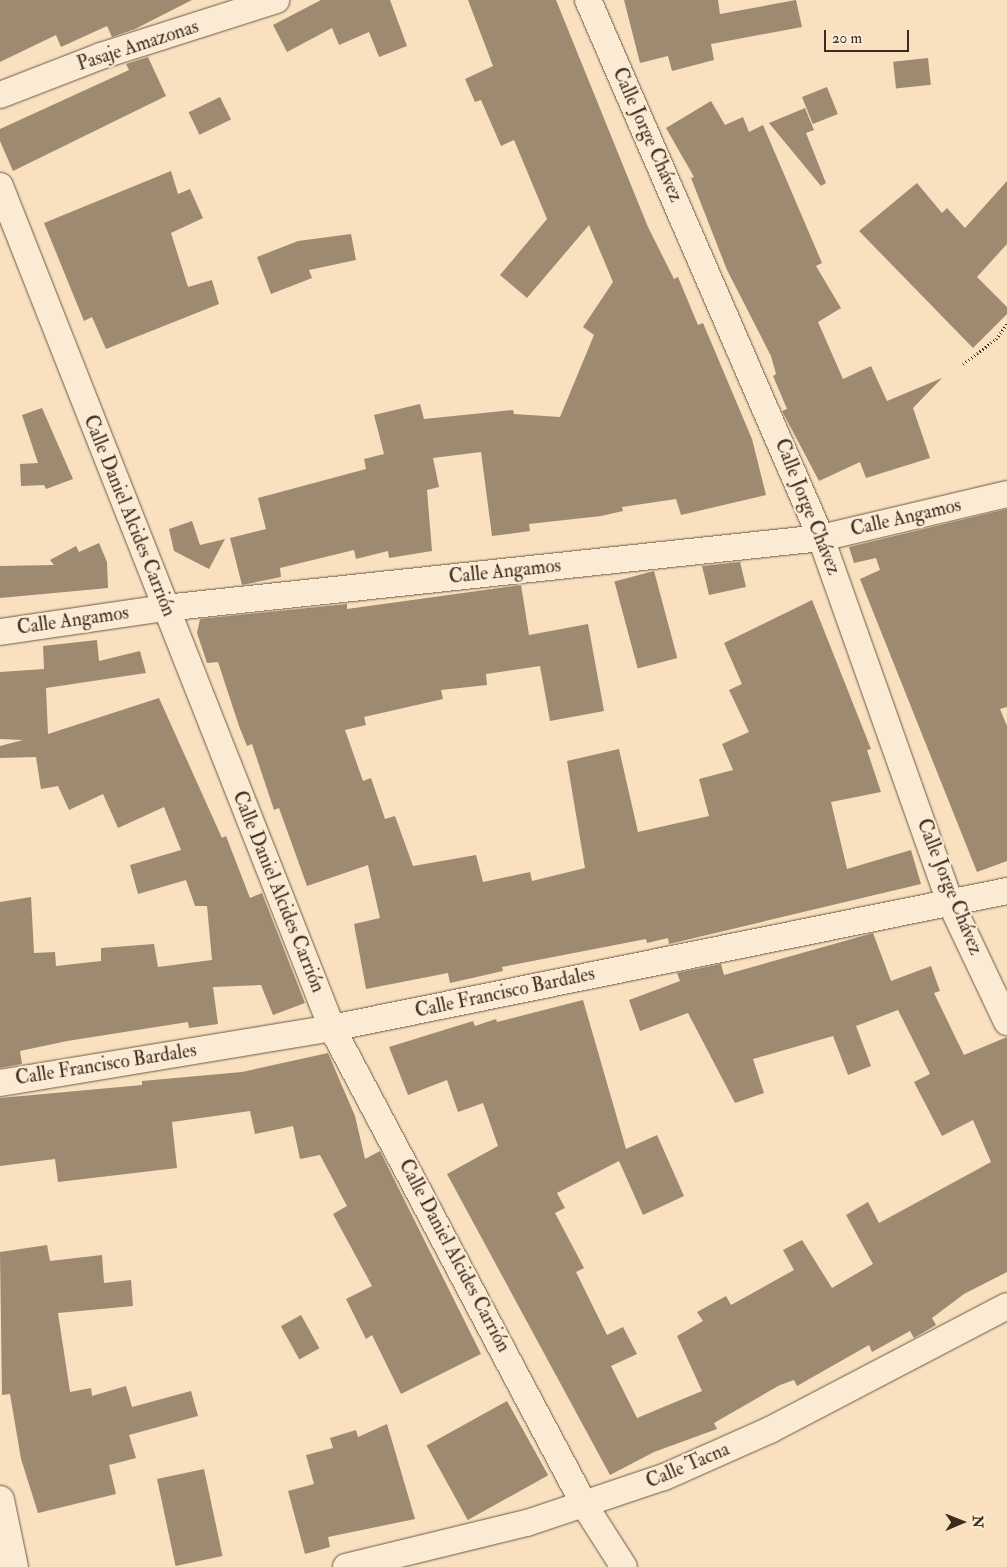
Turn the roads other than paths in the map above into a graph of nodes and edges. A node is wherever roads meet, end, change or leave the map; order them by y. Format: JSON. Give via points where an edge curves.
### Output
{"nodes":[{"id":1,"x":276,"y":0,"type":"edge"},
{"id":2,"x":588,"y":0,"type":"edge"},
{"id":3,"x":0,"y":95,"type":"edge"},
{"id":4,"x":0,"y":186,"type":"edge"},
{"id":5,"x":1007,"y":494,"type":"edge"},
{"id":6,"x":821,"y":538,"type":"junction"},
{"id":7,"x":165,"y":608,"type":"junction"},
{"id":8,"x":0,"y":632,"type":"edge"},
{"id":9,"x":1007,"y":892,"type":"edge"},
{"id":10,"x":950,"y":902,"type":"junction"},
{"id":11,"x":1007,"y":1022,"type":"edge"},
{"id":12,"x":332,"y":1028,"type":"junction"},
{"id":13,"x":0,"y":1083,"type":"edge"},
{"id":14,"x":1007,"y":1306,"type":"edge"},
{"id":15,"x":0,"y":1500,"type":"edge"},
{"id":16,"x":585,"y":1506,"type":"junction"},
{"id":17,"x":14,"y":1567,"type":"edge"},
{"id":18,"x":346,"y":1567,"type":"edge"},
{"id":19,"x":624,"y":1567,"type":"edge"}],
"edges":[{"from":1,"to":3,"type":"street","name":"Pasaje Amazonas","via":[[101,56]]},
{"from":2,"to":6,"type":"street","name":"Calle Jorge Chávez"},
{"from":4,"to":7,"type":"street","name":"Calle Daniel Alcides Carrión"},
{"from":5,"to":6,"type":"street","name":"Calle Angamos"},
{"from":6,"to":7,"type":"street","name":"Calle Angamos"},
{"from":6,"to":10,"type":"street","name":"Calle Jorge Chávez"},
{"from":7,"to":8,"type":"street","name":"Calle Angamos"},
{"from":7,"to":12,"type":"street","name":"Calle Daniel Alcides Carrión"},
{"from":9,"to":10,"type":"street","name":"Calle Francisco Bardales"},
{"from":10,"to":11,"type":"street","name":"Calle Jorge Chávez"},
{"from":10,"to":12,"type":"street","name":"Calle Francisco Bardales"},
{"from":12,"to":13,"type":"street","name":"Calle Francisco Bardales"},
{"from":12,"to":16,"type":"street","name":"Calle Daniel Alcides Carrión"},
{"from":14,"to":16,"type":"street","name":"Calle Tacna","via":[[770,1430]]},
{"from":15,"to":17,"type":"street"},
{"from":16,"to":18,"type":"street","name":"Calle Tacna","via":[[439,1548]]},
{"from":16,"to":19,"type":"street","name":"Calle Daniel Alcides Carrión"}]}
